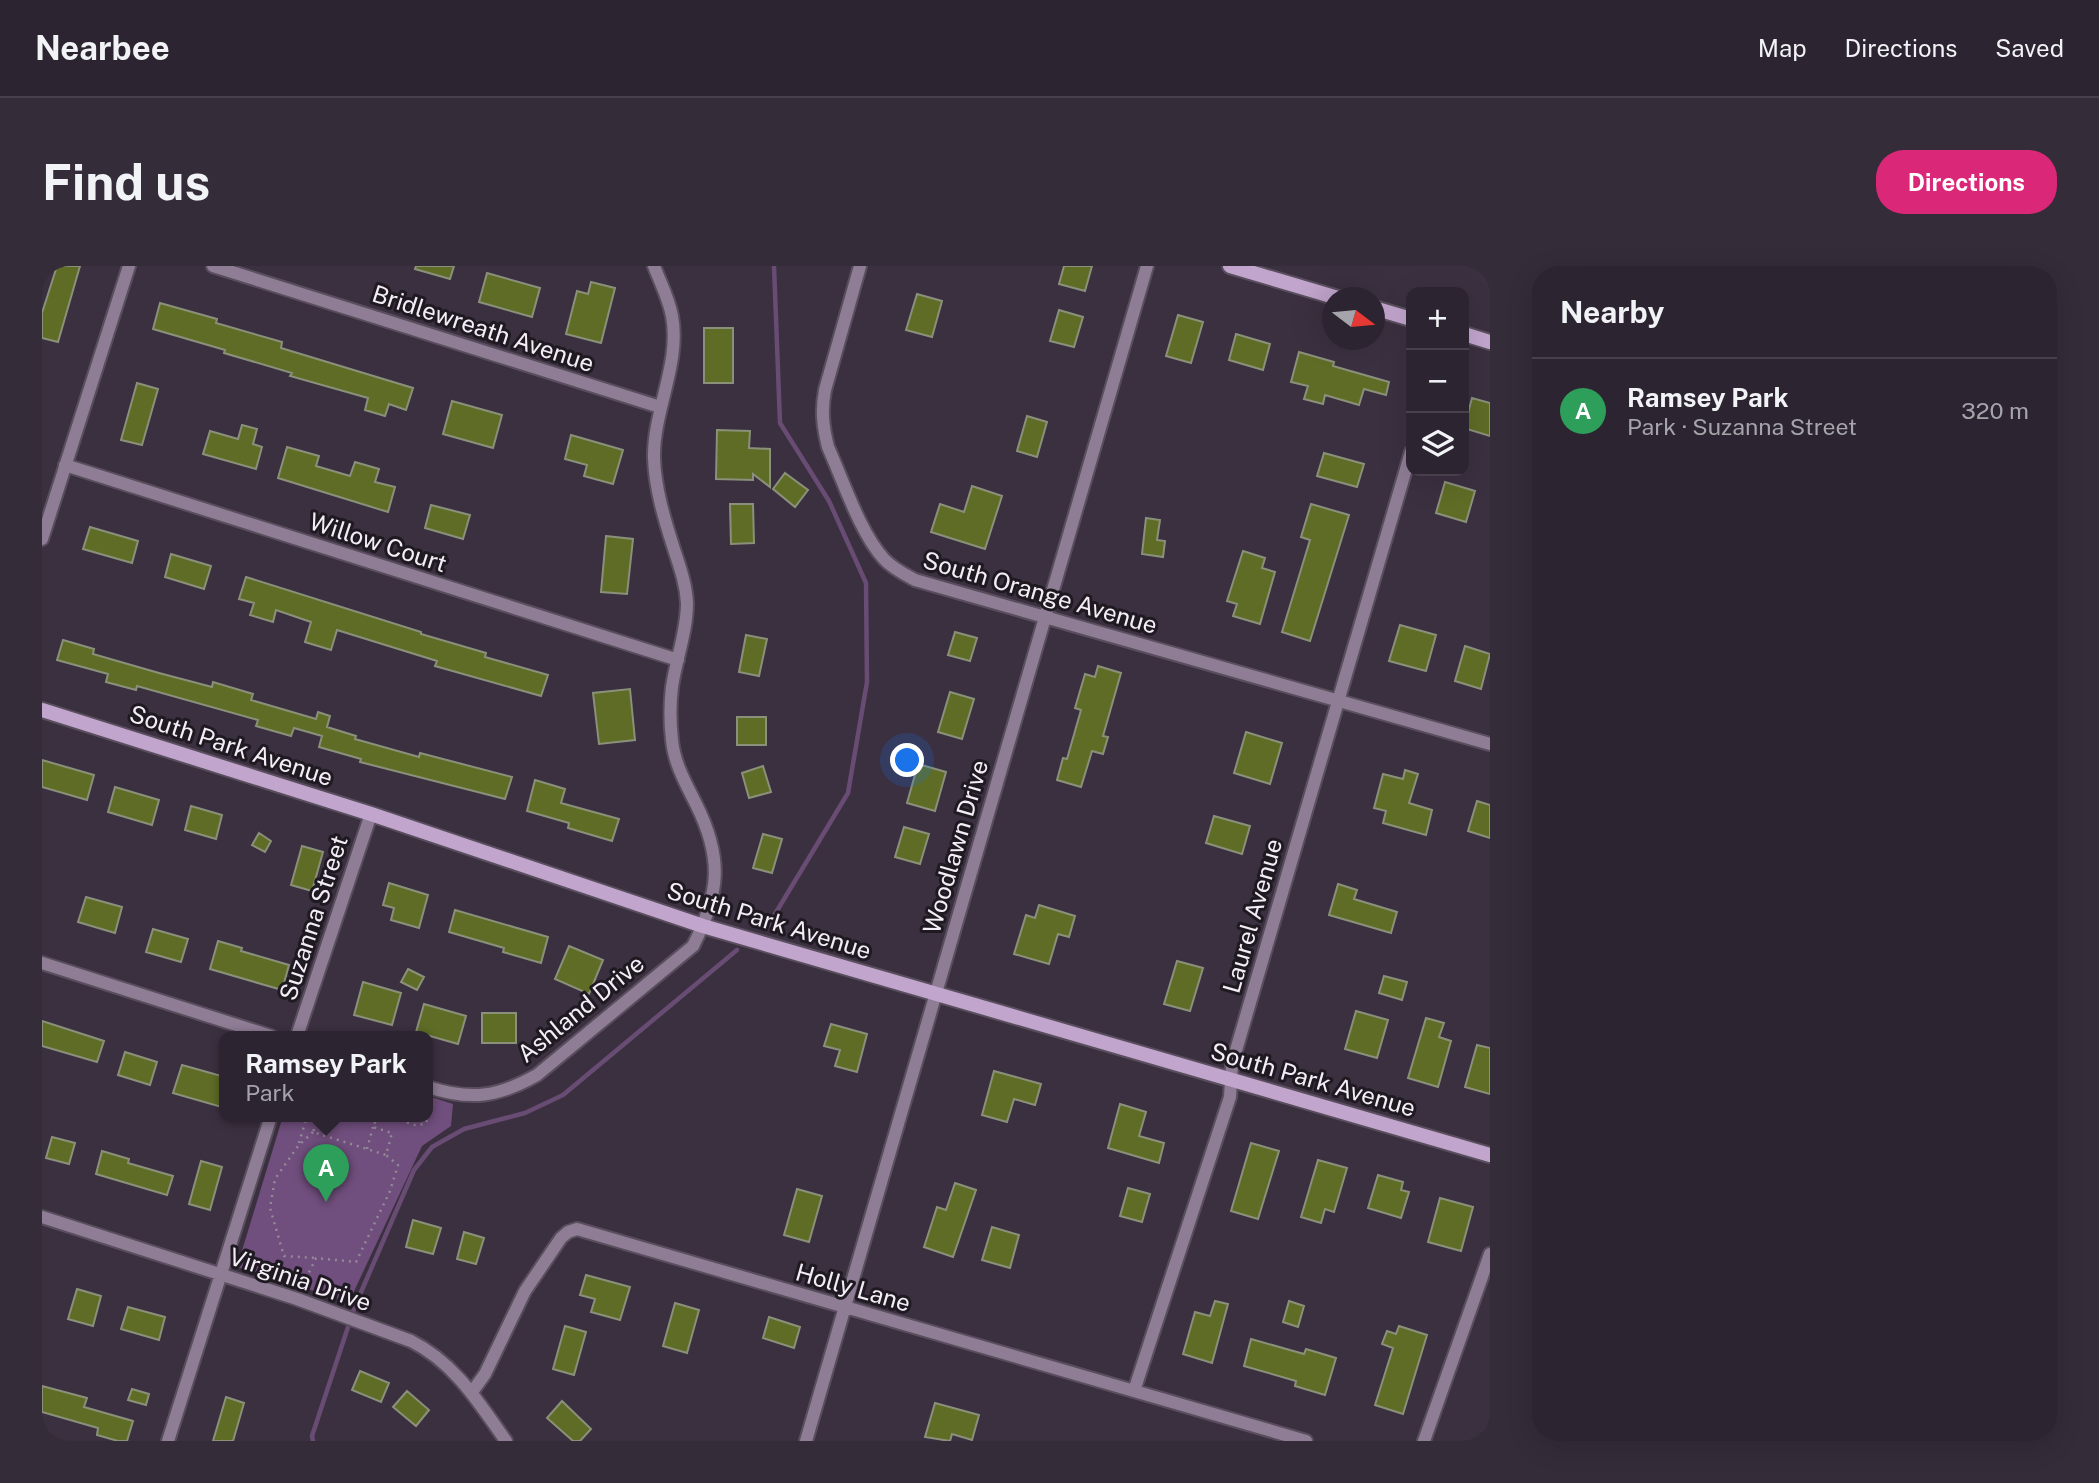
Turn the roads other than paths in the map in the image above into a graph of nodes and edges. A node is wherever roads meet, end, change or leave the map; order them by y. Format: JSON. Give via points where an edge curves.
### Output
{"nodes":[{"id":1,"x":129,"y":266,"type":"edge"},
{"id":2,"x":214,"y":266,"type":"edge"},
{"id":3,"x":654,"y":266,"type":"edge"},
{"id":4,"x":860,"y":266,"type":"edge"},
{"id":5,"x":1147,"y":266,"type":"edge"},
{"id":6,"x":1230,"y":266,"type":"edge"},
{"id":7,"x":1322,"y":293,"type":"edge"},
{"id":8,"x":1385,"y":311,"type":"edge"},
{"id":9,"x":1406,"y":318,"type":"edge"},
{"id":10,"x":1469,"y":336,"type":"edge"},
{"id":11,"x":1490,"y":342,"type":"edge"},
{"id":12,"x":660,"y":407,"type":"junction"},
{"id":13,"x":65,"y":466,"type":"junction"},
{"id":14,"x":1406,"y":469,"type":"edge"},
{"id":15,"x":42,"y":539,"type":"edge"},
{"id":16,"x":1046,"y":617,"type":"junction"},
{"id":17,"x":678,"y":660,"type":"junction"},
{"id":18,"x":1338,"y":700,"type":"junction"},
{"id":19,"x":42,"y":710,"type":"edge"},
{"id":20,"x":1490,"y":744,"type":"edge"},
{"id":21,"x":371,"y":814,"type":"junction"},
{"id":22,"x":704,"y":926,"type":"junction"},
{"id":23,"x":42,"y":963,"type":"edge"},
{"id":24,"x":935,"y":995,"type":"junction"},
{"id":25,"x":255,"y":1031,"type":"edge"},
{"id":26,"x":299,"y":1031,"type":"edge"},
{"id":27,"x":1231,"y":1080,"type":"junction"},
{"id":28,"x":433,"y":1089,"type":"edge"},
{"id":29,"x":269,"y":1122,"type":"edge"},
{"id":30,"x":1490,"y":1155,"type":"edge"},
{"id":31,"x":42,"y":1217,"type":"edge"},
{"id":32,"x":1490,"y":1254,"type":"edge"},
{"id":33,"x":220,"y":1274,"type":"junction"},
{"id":34,"x":845,"y":1308,"type":"junction"},
{"id":35,"x":1134,"y":1391,"type":"junction"},
{"id":36,"x":472,"y":1392,"type":"junction"},
{"id":37,"x":168,"y":1441,"type":"edge"},
{"id":38,"x":506,"y":1441,"type":"edge"},
{"id":39,"x":806,"y":1441,"type":"edge"},
{"id":40,"x":1306,"y":1441,"type":"edge"},
{"id":41,"x":1424,"y":1441,"type":"edge"}],
"edges":[{"from":1,"to":13,"type":"street"},
{"from":2,"to":12,"type":"street","name":"Bridlewreath Avenue"},
{"from":3,"to":12,"type":"street","via":[[672,317],[673,344]]},
{"from":4,"to":16,"type":"street","name":"South Orange Avenue","via":[[821,411],[828,447],[871,543],[885,560],[915,580]]},
{"from":5,"to":16,"type":"street","name":"Woodlawn Drive"},
{"from":6,"to":7,"type":"street"},
{"from":8,"to":9,"type":"street"},
{"from":10,"to":11,"type":"street"},
{"from":12,"to":17,"type":"street","via":[[656,476],[685,584],[685,624]]},
{"from":13,"to":15,"type":"street"},
{"from":13,"to":17,"type":"street","name":"Willow Court"},
{"from":14,"to":18,"type":"street","name":"Laurel Avenue"},
{"from":16,"to":18,"type":"street","name":"South Orange Avenue"},
{"from":16,"to":24,"type":"street","name":"Woodlawn Drive"},
{"from":17,"to":22,"type":"street","via":[[672,687],[672,742],[714,858],[716,880]]},
{"from":18,"to":20,"type":"street","name":"South Orange Avenue"},
{"from":18,"to":27,"type":"street","name":"Laurel Avenue"},
{"from":19,"to":21,"type":"street","name":"South Park Avenue"},
{"from":21,"to":22,"type":"street","name":"South Park Avenue"},
{"from":21,"to":26,"type":"street","name":"Suzanna Street"},
{"from":22,"to":24,"type":"street","name":"South Park Avenue"},
{"from":22,"to":28,"type":"street","name":"Ashland Drive","via":[[693,946],[537,1075],[495,1094],[470,1096]]},
{"from":23,"to":25,"type":"street"},
{"from":24,"to":27,"type":"street","name":"South Park Avenue"},
{"from":24,"to":34,"type":"street","name":"Woodlawn Drive"},
{"from":27,"to":30,"type":"street","name":"South Park Avenue"},
{"from":27,"to":35,"type":"street","name":"Laurel Avenue","via":[[1230,1097]]},
{"from":29,"to":33,"type":"street"},
{"from":31,"to":33,"type":"street","name":"Virginia Drive"},
{"from":32,"to":41,"type":"street"},
{"from":33,"to":36,"type":"street","name":"Virginia Drive","via":[[425,1348]]},
{"from":33,"to":37,"type":"street"},
{"from":34,"to":35,"type":"street","name":"Holly Lane"},
{"from":34,"to":36,"type":"street","name":"Holly Lane","via":[[573,1230],[561,1238],[525,1291]]},
{"from":34,"to":39,"type":"street","name":"Woodlawn Drive"},
{"from":35,"to":40,"type":"street","name":"Holly Lane"},
{"from":36,"to":38,"type":"street","name":"Virginia Drive"}]}
